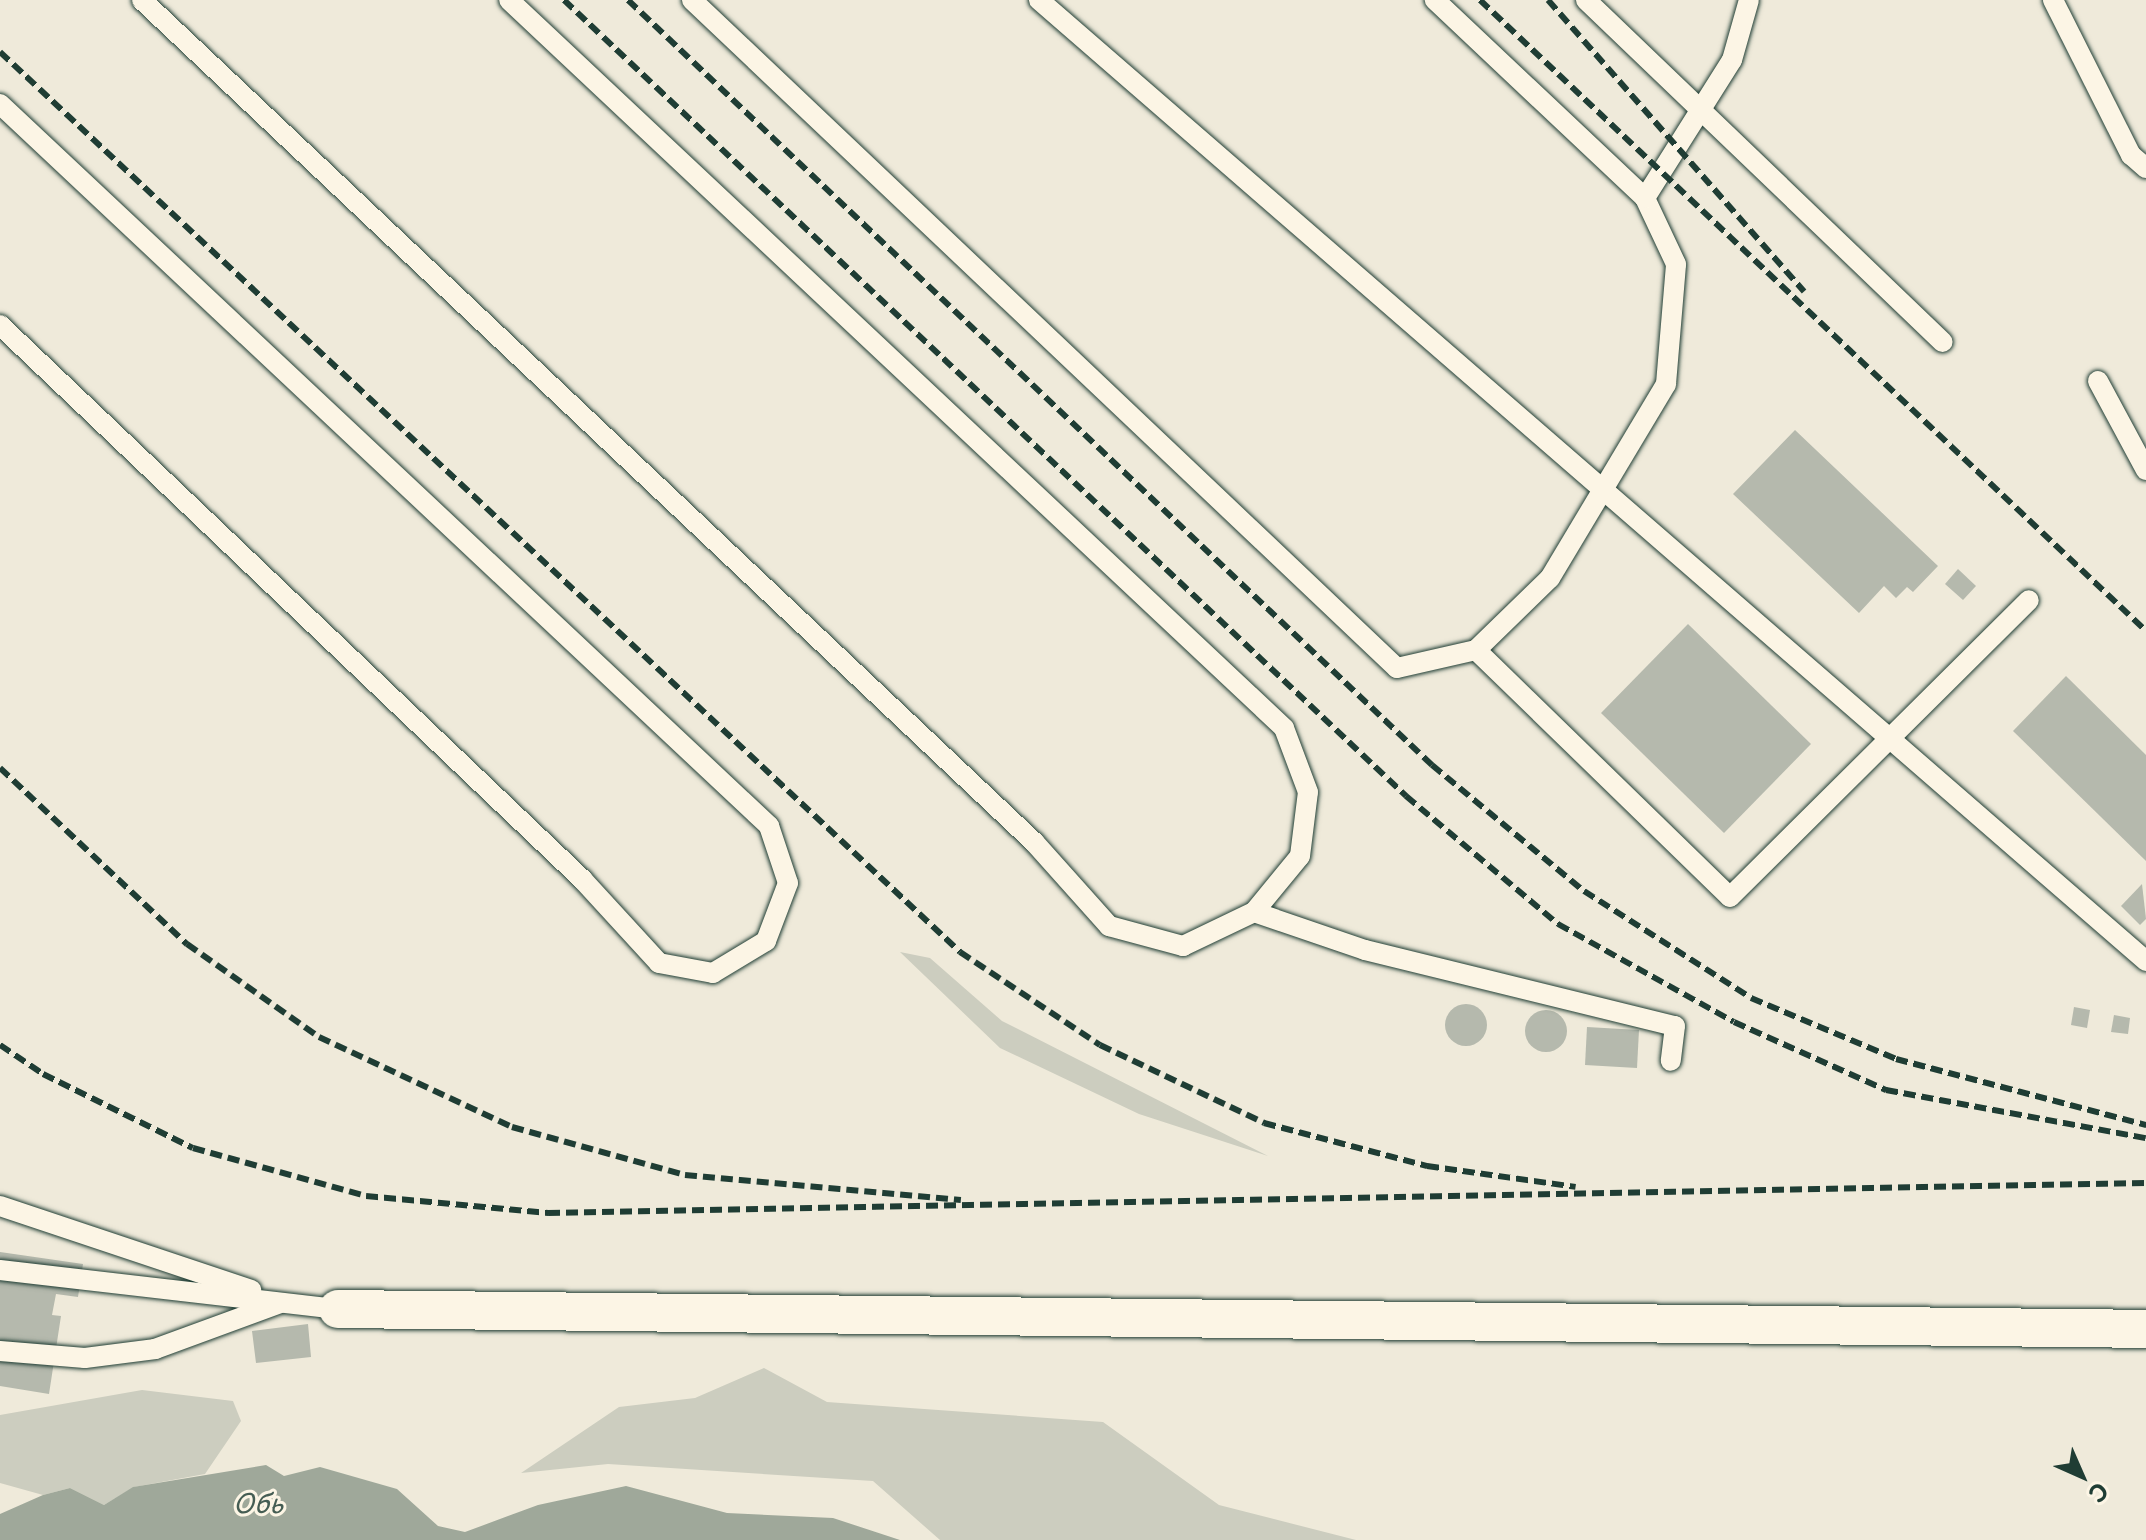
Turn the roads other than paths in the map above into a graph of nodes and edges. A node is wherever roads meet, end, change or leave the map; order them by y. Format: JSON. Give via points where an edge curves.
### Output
{"nodes":[{"id":1,"x":142,"y":0,"type":"edge"},
{"id":2,"x":509,"y":0,"type":"edge"},
{"id":3,"x":692,"y":0,"type":"edge"},
{"id":4,"x":1039,"y":0,"type":"edge"},
{"id":5,"x":1435,"y":0,"type":"edge"},
{"id":6,"x":1586,"y":0,"type":"edge"},
{"id":7,"x":1749,"y":0,"type":"edge"},
{"id":8,"x":2053,"y":0,"type":"edge"},
{"id":9,"x":0,"y":104,"type":"edge"},
{"id":10,"x":1703,"y":114,"type":"junction"},
{"id":11,"x":2146,"y":168,"type":"edge"},
{"id":12,"x":1645,"y":198,"type":"junction"},
{"id":13,"x":0,"y":325,"type":"edge"},
{"id":14,"x":1943,"y":342,"type":"dead end"},
{"id":15,"x":2098,"y":381,"type":"dead end"},
{"id":16,"x":2146,"y":470,"type":"edge"},
{"id":17,"x":1609,"y":488,"type":"junction"},
{"id":18,"x":2029,"y":600,"type":"dead end"},
{"id":19,"x":1476,"y":650,"type":"junction"},
{"id":20,"x":1893,"y":742,"type":"junction"},
{"id":21,"x":1254,"y":912,"type":"junction"},
{"id":22,"x":2146,"y":961,"type":"edge"},
{"id":23,"x":1671,"y":1061,"type":"dead end"},
{"id":24,"x":0,"y":1206,"type":"edge"},
{"id":25,"x":0,"y":1270,"type":"edge"},
{"id":26,"x":285,"y":1302,"type":"junction"},
{"id":27,"x":338,"y":1309,"type":"joint"},
{"id":28,"x":2146,"y":1329,"type":"edge"},
{"id":29,"x":0,"y":1351,"type":"edge"}],
"edges":[{"from":1,"to":21,"type":"lane","via":[[1034,842],[1109,926],[1183,946]]},
{"from":2,"to":21,"type":"lane","via":[[1284,728],[1308,792],[1300,856]]},
{"from":3,"to":19,"type":"lane","via":[[1397,668]]},
{"from":4,"to":17,"type":"lane","via":[[1391,312]]},
{"from":5,"to":12,"type":"lane"},
{"from":6,"to":10,"type":"lane"},
{"from":7,"to":10,"type":"lane","via":[[1732,60]]},
{"from":8,"to":11,"type":"lane","via":[[2131,155]]},
{"from":9,"to":13,"type":"lane","via":[[769,826],[788,883],[766,941],[713,973],[659,963],[583,880]]},
{"from":10,"to":12,"type":"lane"},
{"from":10,"to":14,"type":"lane"},
{"from":12,"to":17,"type":"lane","via":[[1676,264],[1666,384]]},
{"from":15,"to":16,"type":"lane"},
{"from":17,"to":19,"type":"lane","via":[[1550,578]]},
{"from":17,"to":20,"type":"lane"},
{"from":18,"to":20,"type":"lane"},
{"from":19,"to":20,"type":"lane","via":[[1730,897]]},
{"from":20,"to":22,"type":"lane"},
{"from":21,"to":23,"type":"lane","via":[[1365,950],[1675,1026]]},
{"from":24,"to":26,"type":"lane"},
{"from":25,"to":26,"type":"lane"},
{"from":26,"to":27,"type":"lane"},
{"from":26,"to":29,"type":"lane","via":[[155,1349],[85,1358]]},
{"from":27,"to":28,"type":"street"}]}
